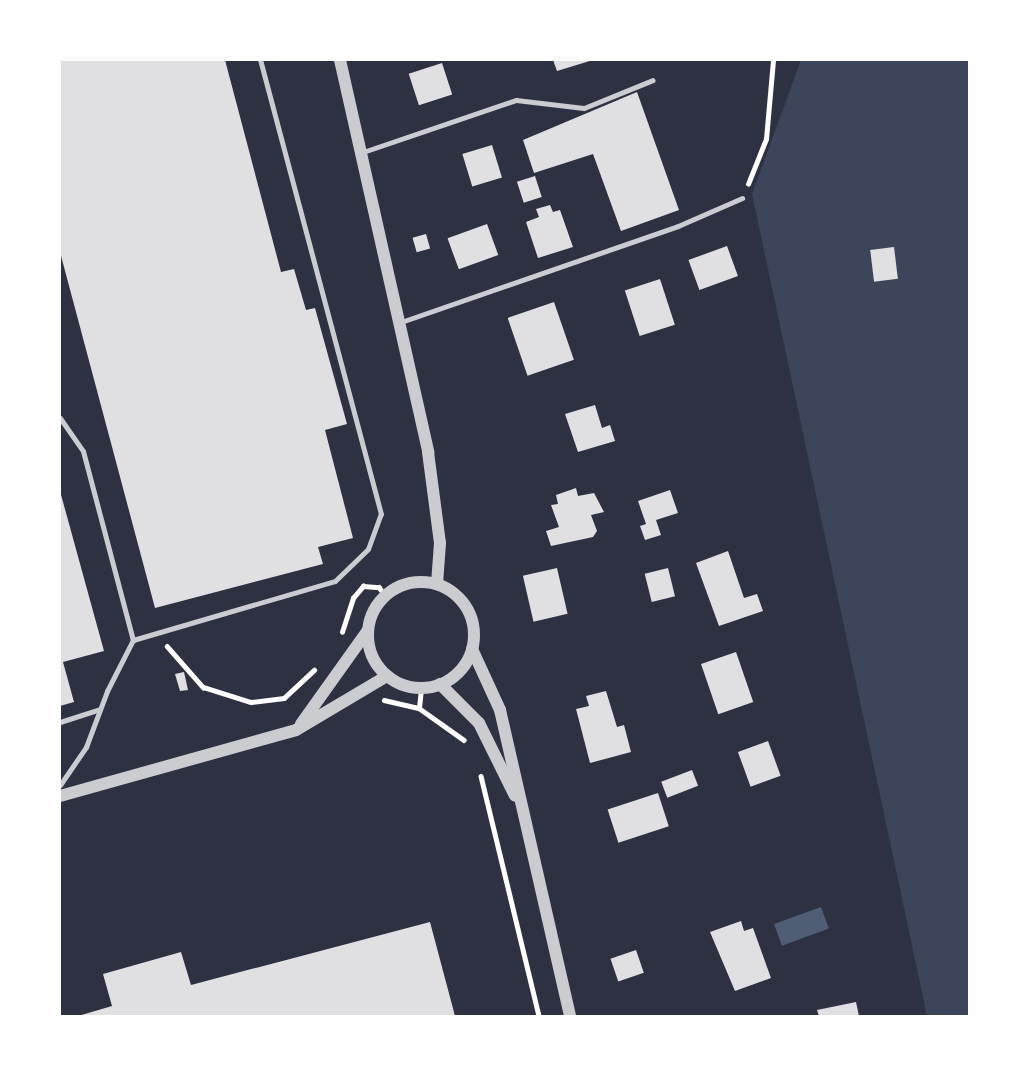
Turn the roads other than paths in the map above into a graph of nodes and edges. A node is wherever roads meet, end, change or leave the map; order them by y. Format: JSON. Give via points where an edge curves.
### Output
{"nodes":[{"id":1,"x":260,"y":60,"type":"edge"},
{"id":2,"x":340,"y":60,"type":"edge"},
{"id":3,"x":653,"y":80,"type":"dead end"},
{"id":4,"x":360,"y":153,"type":"junction"},
{"id":5,"x":742,"y":198,"type":"road end"},
{"id":6,"x":401,"y":322,"type":"junction"},
{"id":7,"x":60,"y":413,"type":"edge"},
{"id":8,"x":60,"y":421,"type":"edge"},
{"id":9,"x":437,"y":584,"type":"junction"},
{"id":10,"x":368,"y":630,"type":"junction"},
{"id":11,"x":134,"y":640,"type":"junction"},
{"id":12,"x":472,"y":649,"type":"junction"},
{"id":13,"x":387,"y":676,"type":"junction"},
{"id":14,"x":440,"y":684,"type":"junction"},
{"id":15,"x":100,"y":709,"type":"junction"},
{"id":16,"x":60,"y":722,"type":"edge"},
{"id":17,"x":296,"y":730,"type":"junction"},
{"id":18,"x":60,"y":785,"type":"edge"},
{"id":19,"x":60,"y":796,"type":"edge"},
{"id":20,"x":525,"y":816,"type":"junction"},
{"id":21,"x":570,"y":1017,"type":"edge"}],
"edges":[{"from":1,"to":11,"type":"lane","via":[[381,514],[368,549],[335,581]]},
{"from":2,"to":4,"type":"street"},
{"from":3,"to":4,"type":"lane","via":[[584,108],[516,100]]},
{"from":4,"to":6,"type":"street"},
{"from":5,"to":6,"type":"lane","via":[[678,226]]},
{"from":6,"to":9,"type":"street","via":[[440,543]]},
{"from":7,"to":8,"type":"lane"},
{"from":8,"to":11,"type":"lane","via":[[83,452]]},
{"from":9,"to":10,"type":"street","via":[[401,586],[385,596],[373,611]]},
{"from":9,"to":12,"type":"street","via":[[452,591],[467,610],[474,633]]},
{"from":10,"to":13,"type":"street","via":[[376,663]]},
{"from":10,"to":17,"type":"street"},
{"from":11,"to":15,"type":"lane"},
{"from":12,"to":14,"type":"street","via":[[465,664]]},
{"from":12,"to":20,"type":"street","via":[[500,710]]},
{"from":13,"to":14,"type":"street","via":[[422,688]]},
{"from":13,"to":17,"type":"street"},
{"from":14,"to":20,"type":"street","via":[[479,723]]},
{"from":15,"to":16,"type":"lane"},
{"from":15,"to":18,"type":"lane","via":[[86,747]]},
{"from":17,"to":19,"type":"street"},
{"from":20,"to":21,"type":"street"}]}
